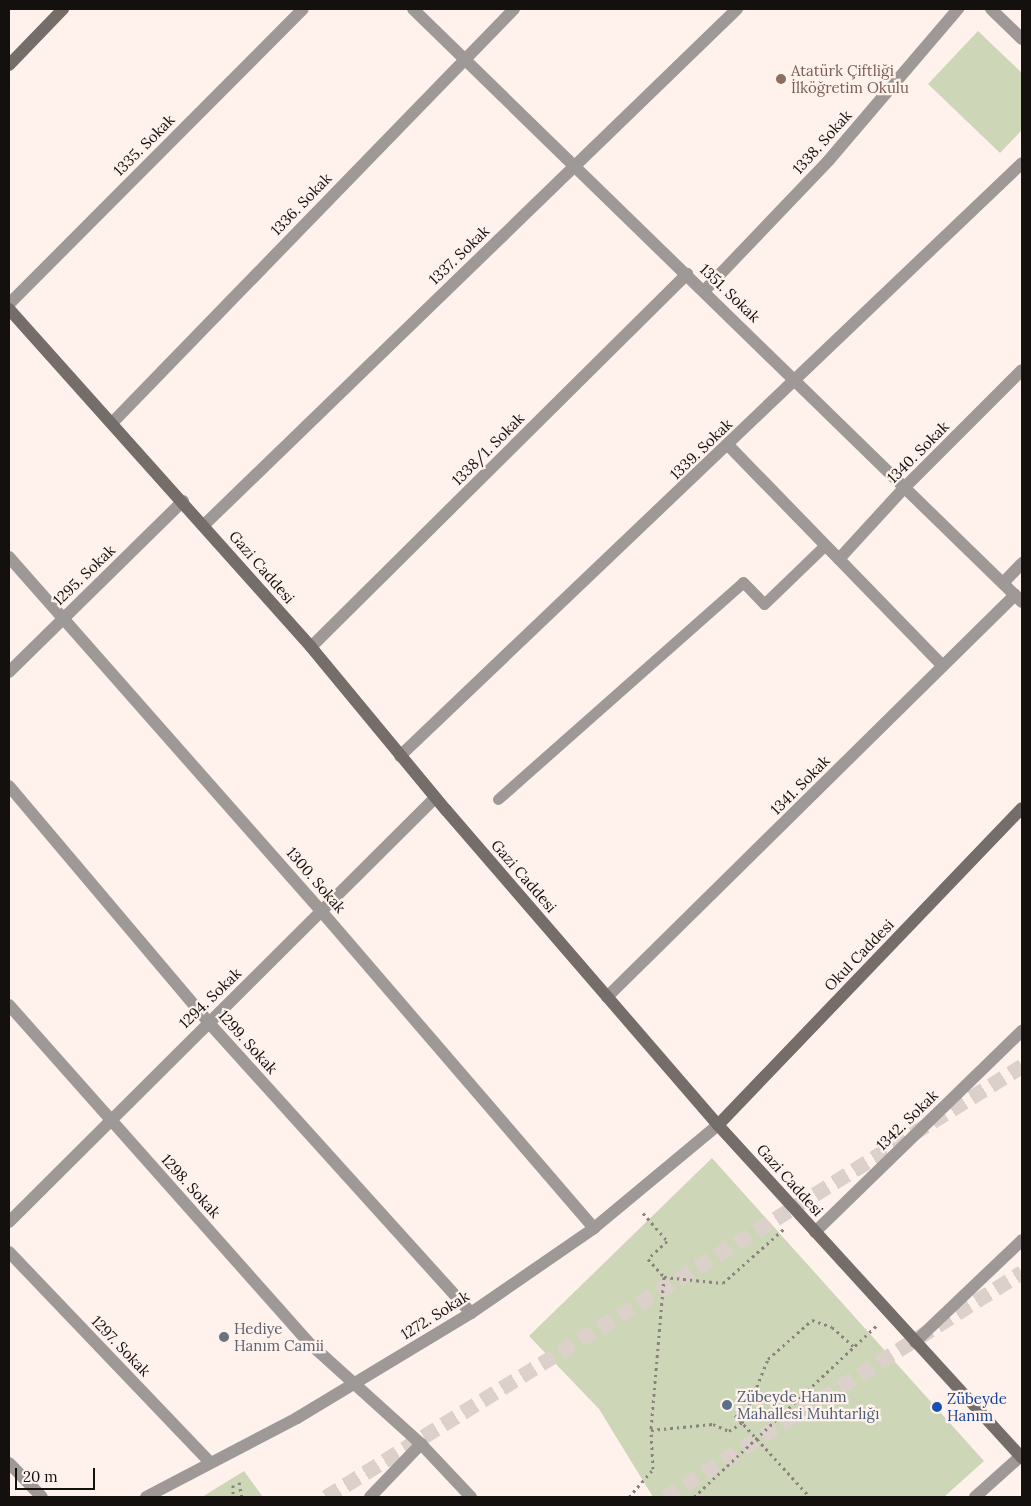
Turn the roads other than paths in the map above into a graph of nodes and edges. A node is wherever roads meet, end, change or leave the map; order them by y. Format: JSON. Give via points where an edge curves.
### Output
{"nodes":[{"id":1,"x":63,"y":9,"type":"edge"},
{"id":2,"x":303,"y":9,"type":"edge"},
{"id":3,"x":413,"y":9,"type":"edge"},
{"id":4,"x":514,"y":9,"type":"edge"},
{"id":5,"x":737,"y":9,"type":"edge"},
{"id":6,"x":958,"y":9,"type":"edge"},
{"id":7,"x":992,"y":9,"type":"edge"},
{"id":8,"x":1022,"y":39,"type":"edge"},
{"id":9,"x":464,"y":58,"type":"junction"},
{"id":10,"x":9,"y":65,"type":"edge"},
{"id":11,"x":1022,"y":163,"type":"edge"},
{"id":12,"x":575,"y":165,"type":"junction"},
{"id":13,"x":687,"y":274,"type":"junction"},
{"id":14,"x":704,"y":291,"type":"junction"},
{"id":15,"x":9,"y":304,"type":"edge"},
{"id":16,"x":9,"y":308,"type":"edge"},
{"id":17,"x":1022,"y":370,"type":"edge"},
{"id":18,"x":796,"y":381,"type":"junction"},
{"id":19,"x":112,"y":423,"type":"junction"},
{"id":20,"x":728,"y":445,"type":"junction"},
{"id":21,"x":905,"y":487,"type":"junction"},
{"id":22,"x":183,"y":501,"type":"junction"},
{"id":23,"x":204,"y":524,"type":"junction"},
{"id":24,"x":826,"y":545,"type":"junction"},
{"id":25,"x":9,"y":557,"type":"edge"},
{"id":26,"x":839,"y":560,"type":"junction"},
{"id":27,"x":1022,"y":563,"type":"edge"},
{"id":28,"x":1003,"y":583,"type":"junction"},
{"id":29,"x":1019,"y":599,"type":"edge"},
{"id":30,"x":63,"y":618,"type":"junction"},
{"id":31,"x":311,"y":648,"type":"junction"},
{"id":32,"x":943,"y":666,"type":"junction"},
{"id":33,"x":9,"y":672,"type":"edge"},
{"id":34,"x":400,"y":756,"type":"junction"},
{"id":35,"x":9,"y":786,"type":"edge"},
{"id":36,"x":435,"y":798,"type":"junction"},
{"id":37,"x":498,"y":799,"type":"dead end"},
{"id":38,"x":1022,"y":808,"type":"edge"},
{"id":39,"x":322,"y":912,"type":"junction"},
{"id":40,"x":608,"y":997,"type":"junction"},
{"id":41,"x":9,"y":1005,"type":"edge"},
{"id":42,"x":209,"y":1023,"type":"junction"},
{"id":43,"x":1022,"y":1031,"type":"edge"},
{"id":44,"x":111,"y":1120,"type":"junction"},
{"id":45,"x":718,"y":1125,"type":"junction"},
{"id":46,"x":9,"y":1222,"type":"edge"},
{"id":47,"x":594,"y":1228,"type":"junction"},
{"id":48,"x":815,"y":1232,"type":"junction"},
{"id":49,"x":1022,"y":1240,"type":"edge"},
{"id":50,"x":9,"y":1252,"type":"edge"},
{"id":51,"x":471,"y":1313,"type":"junction"},
{"id":52,"x":915,"y":1342,"type":"junction"},
{"id":53,"x":355,"y":1383,"type":"junction"},
{"id":54,"x":421,"y":1444,"type":"junction"},
{"id":55,"x":1022,"y":1456,"type":"edge"},
{"id":56,"x":210,"y":1462,"type":"junction"},
{"id":57,"x":9,"y":1463,"type":"edge"},
{"id":58,"x":42,"y":1497,"type":"edge"},
{"id":59,"x":146,"y":1497,"type":"edge"},
{"id":60,"x":370,"y":1497,"type":"edge"},
{"id":61,"x":471,"y":1497,"type":"edge"},
{"id":62,"x":975,"y":1497,"type":"edge"}],
"edges":[{"from":1,"to":10,"type":"main road"},
{"from":2,"to":15,"type":"street","name":"1335. Sokak"},
{"from":3,"to":9,"type":"street","name":"1351. Sokak"},
{"from":4,"to":9,"type":"street","name":"1336. Sokak"},
{"from":5,"to":12,"type":"street","name":"1337. Sokak"},
{"from":6,"to":14,"type":"street","name":"1338. Sokak","via":[[829,160]]},
{"from":7,"to":8,"type":"street"},
{"from":9,"to":12,"type":"street","name":"1351. Sokak"},
{"from":9,"to":19,"type":"street","name":"1336. Sokak"},
{"from":11,"to":18,"type":"street","name":"1339. Sokak"},
{"from":12,"to":13,"type":"street","name":"1351. Sokak"},
{"from":12,"to":23,"type":"street","name":"1337. Sokak"},
{"from":13,"to":14,"type":"street","name":"1351. Sokak"},
{"from":13,"to":31,"type":"street","name":"1338/1. Sokak"},
{"from":14,"to":18,"type":"street","name":"1351. Sokak"},
{"from":16,"to":19,"type":"main road","name":"Gazi Caddesi"},
{"from":17,"to":21,"type":"street","name":"1340. Sokak"},
{"from":18,"to":20,"type":"street","name":"1339. Sokak"},
{"from":18,"to":21,"type":"street","name":"1351. Sokak"},
{"from":19,"to":22,"type":"main road","name":"Gazi Caddesi"},
{"from":20,"to":24,"type":"street"},
{"from":20,"to":34,"type":"street","name":"1339. Sokak"},
{"from":21,"to":26,"type":"street","name":"1340. Sokak"},
{"from":21,"to":28,"type":"street","name":"1351. Sokak"},
{"from":22,"to":23,"type":"main road","name":"Gazi Caddesi"},
{"from":22,"to":30,"type":"street","name":"1295. Sokak"},
{"from":23,"to":31,"type":"main road","name":"Gazi Caddesi"},
{"from":24,"to":26,"type":"street"},
{"from":24,"to":37,"type":"lane","via":[[764,604],[743,582]]},
{"from":25,"to":30,"type":"street","name":"1300. Sokak"},
{"from":26,"to":32,"type":"street"},
{"from":27,"to":28,"type":"street"},
{"from":28,"to":29,"type":"street","name":"1351. Sokak"},
{"from":29,"to":32,"type":"street","name":"1341. Sokak"},
{"from":30,"to":33,"type":"street","name":"1295. Sokak"},
{"from":30,"to":39,"type":"street","name":"1300. Sokak"},
{"from":31,"to":34,"type":"main road","name":"Gazi Caddesi"},
{"from":32,"to":40,"type":"street","name":"1341. Sokak"},
{"from":34,"to":36,"type":"main road","name":"Gazi Caddesi"},
{"from":35,"to":42,"type":"street","name":"1299. Sokak"},
{"from":36,"to":39,"type":"street","name":"1294. Sokak"},
{"from":36,"to":40,"type":"main road","name":"Gazi Caddesi"},
{"from":38,"to":45,"type":"main road","name":"Okul Caddesi"},
{"from":39,"to":42,"type":"street","name":"1294. Sokak"},
{"from":39,"to":47,"type":"street","name":"1300. Sokak"},
{"from":40,"to":45,"type":"main road","name":"Gazi Caddesi"},
{"from":41,"to":44,"type":"street","name":"1298. Sokak"},
{"from":42,"to":44,"type":"street","name":"1294. Sokak"},
{"from":42,"to":51,"type":"street","name":"1299. Sokak"},
{"from":43,"to":48,"type":"street","name":"1342. Sokak"},
{"from":44,"to":46,"type":"street","name":"1294. Sokak"},
{"from":44,"to":53,"type":"street","name":"1298. Sokak","via":[[307,1341]]},
{"from":45,"to":47,"type":"street","name":"1272. Sokak"},
{"from":45,"to":48,"type":"main road","name":"Gazi Caddesi"},
{"from":47,"to":51,"type":"street","name":"1272. Sokak"},
{"from":48,"to":52,"type":"main road","name":"Gazi Caddesi"},
{"from":49,"to":52,"type":"street"},
{"from":50,"to":56,"type":"street","name":"1297. Sokak"},
{"from":51,"to":53,"type":"street","name":"1272. Sokak"},
{"from":52,"to":55,"type":"main road","name":"Gazi Caddesi"},
{"from":53,"to":54,"type":"street","name":"1298. Sokak"},
{"from":53,"to":56,"type":"street","name":"1272. Sokak","via":[[296,1418]]},
{"from":54,"to":60,"type":"street"},
{"from":54,"to":61,"type":"street","name":"1298. Sokak"},
{"from":55,"to":62,"type":"street"},
{"from":56,"to":59,"type":"street","name":"1272. Sokak"},
{"from":57,"to":58,"type":"street"}]}
